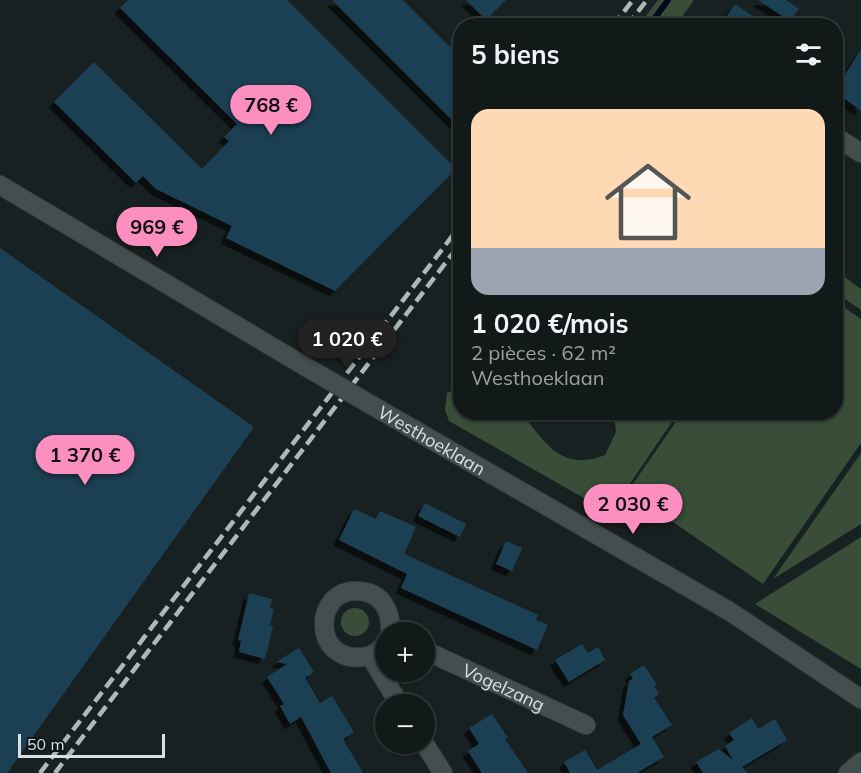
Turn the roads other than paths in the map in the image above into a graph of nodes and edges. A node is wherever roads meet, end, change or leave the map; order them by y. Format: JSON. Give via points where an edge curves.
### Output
{"nodes":[{"id":1,"x":843,"y":141,"type":"edge"},
{"id":2,"x":861,"y":153,"type":"edge"},
{"id":3,"x":0,"y":185,"type":"edge"},
{"id":4,"x":389,"y":622,"type":"edge"},
{"id":5,"x":375,"y":652,"type":"edge"},
{"id":6,"x":435,"y":655,"type":"edge"},
{"id":7,"x":370,"y":656,"type":"junction"},
{"id":8,"x":393,"y":694,"type":"edge"},
{"id":9,"x":861,"y":699,"type":"edge"},
{"id":10,"x":586,"y":725,"type":"dead end"},
{"id":11,"x":431,"y":754,"type":"edge"},
{"id":12,"x":861,"y":762,"type":"edge"},
{"id":13,"x":443,"y":773,"type":"edge"},
{"id":14,"x":848,"y":773,"type":"edge"}],
"edges":[{"from":1,"to":2,"type":"street"},
{"from":3,"to":9,"type":"street","name":"Westhoeklaan","bridge":true,"via":[[729,611]]},
{"from":4,"to":7,"type":"street","via":[[388,610],[377,596],[366,591],[342,594],[325,614],[323,625],[332,647],[353,658]]},
{"from":5,"to":7,"type":"street"},
{"from":6,"to":10,"type":"street","name":"Vogelzang"},
{"from":7,"to":8,"type":"street"},
{"from":11,"to":13,"type":"street"},
{"from":12,"to":14,"type":"street"}]}
